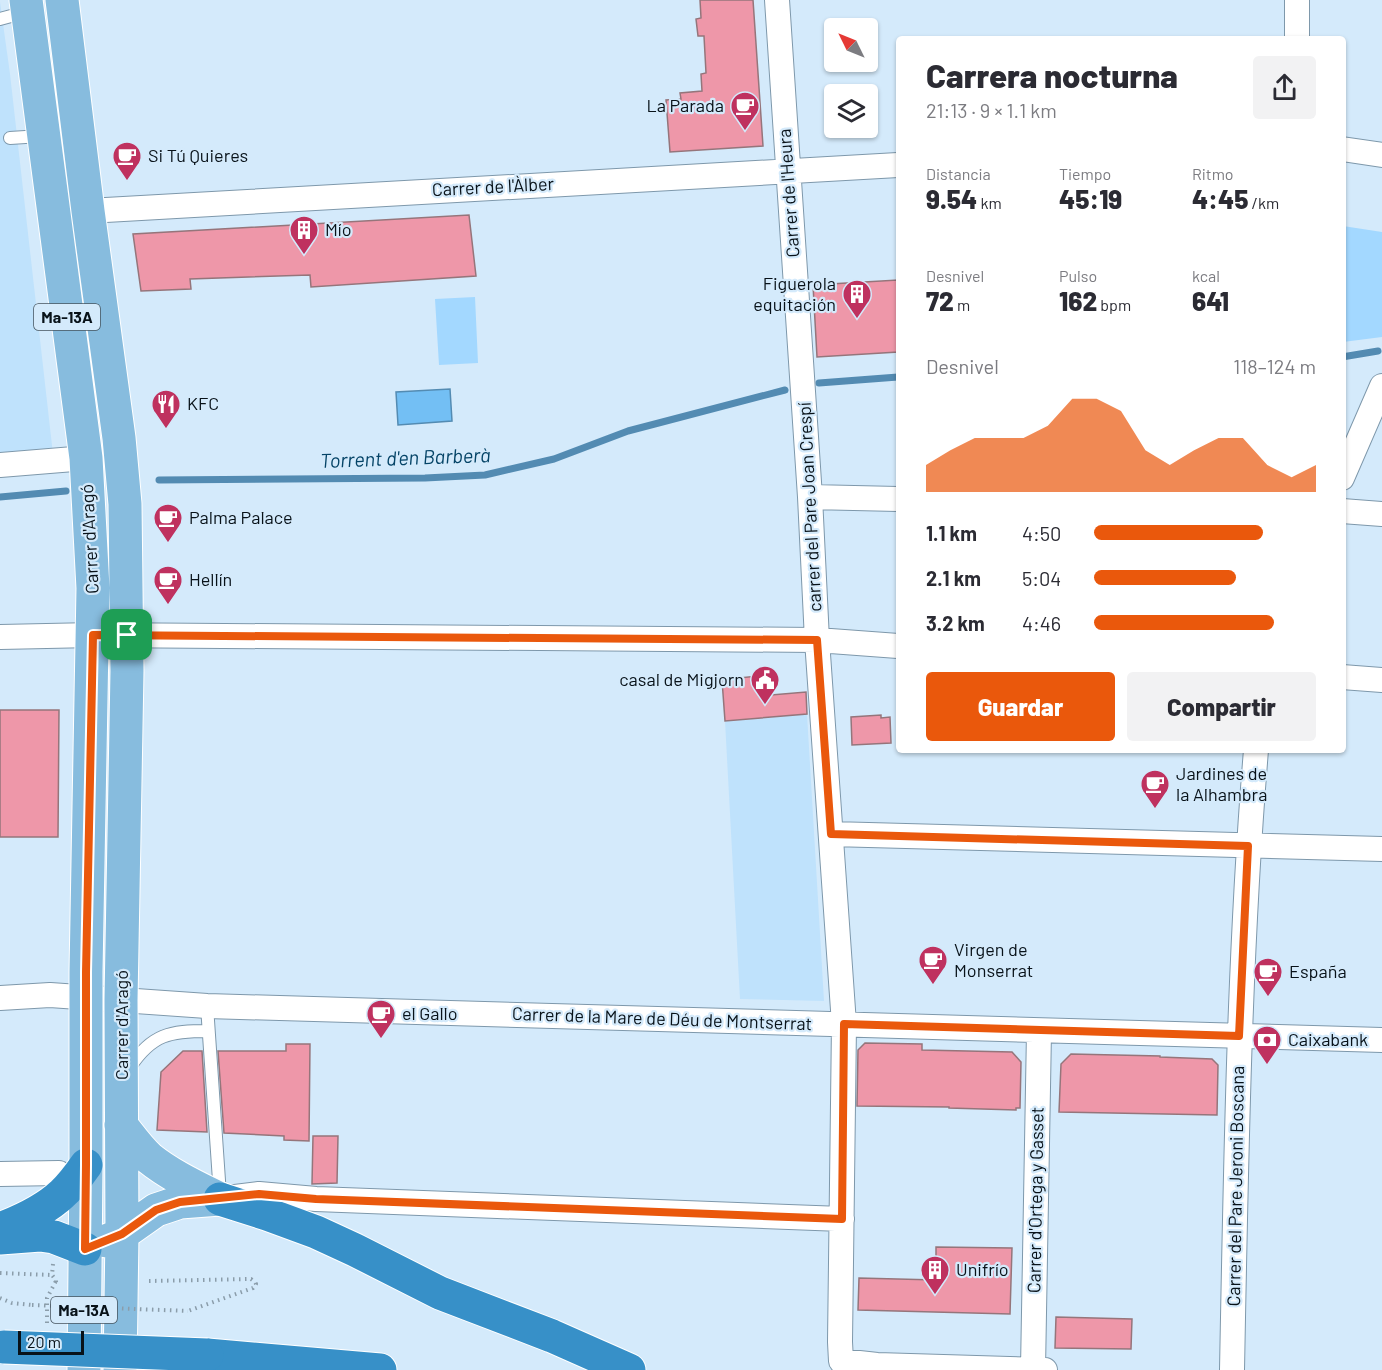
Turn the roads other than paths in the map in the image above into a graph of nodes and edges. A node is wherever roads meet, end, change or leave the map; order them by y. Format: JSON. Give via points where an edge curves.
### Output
{"nodes":[{"id":1,"x":62,"y":0,"type":"edge"},
{"id":2,"x":777,"y":0,"type":"edge"},
{"id":3,"x":1297,"y":0,"type":"edge"},
{"id":4,"x":18,"y":10,"type":"edge"},
{"id":5,"x":1297,"y":36,"type":"edge"},
{"id":6,"x":44,"y":136,"type":"junction"},
{"id":7,"x":10,"y":138,"type":"dead end"},
{"id":8,"x":1346,"y":150,"type":"edge"},
{"id":9,"x":1382,"y":155,"type":"edge"},
{"id":10,"x":896,"y":165,"type":"edge"},
{"id":11,"x":788,"y":171,"type":"junction"},
{"id":12,"x":52,"y":198,"type":"junction"},
{"id":13,"x":88,"y":211,"type":"junction"},
{"id":14,"x":802,"y":385,"type":"joint"},
{"id":15,"x":1382,"y":386,"type":"edge"},
{"id":16,"x":86,"y":458,"type":"junction"},
{"id":17,"x":0,"y":465,"type":"edge"},
{"id":18,"x":1346,"y":469,"type":"edge"},
{"id":19,"x":810,"y":497,"type":"junction"},
{"id":20,"x":896,"y":499,"type":"edge"},
{"id":21,"x":1346,"y":511,"type":"edge"},
{"id":22,"x":1382,"y":514,"type":"edge"},
{"id":23,"x":93,"y":635,"type":"junction"},
{"id":24,"x":127,"y":635,"type":"junction"},
{"id":25,"x":0,"y":637,"type":"edge"},
{"id":26,"x":817,"y":640,"type":"junction"},
{"id":27,"x":896,"y":646,"type":"edge"},
{"id":28,"x":1346,"y":677,"type":"edge"},
{"id":29,"x":1382,"y":680,"type":"edge"},
{"id":30,"x":1256,"y":753,"type":"edge"},
{"id":31,"x":831,"y":834,"type":"junction"},
{"id":32,"x":1248,"y":846,"type":"junction"},
{"id":33,"x":1382,"y":849,"type":"edge"},
{"id":34,"x":86,"y":997,"type":"junction"},
{"id":35,"x":0,"y":998,"type":"edge"},
{"id":36,"x":122,"y":1000,"type":"junction"},
{"id":37,"x":207,"y":1006,"type":"junction"},
{"id":38,"x":844,"y":1024,"type":"junction"},
{"id":39,"x":208,"y":1031,"type":"junction"},
{"id":40,"x":1039,"y":1031,"type":"junction"},
{"id":41,"x":1239,"y":1036,"type":"junction"},
{"id":42,"x":1382,"y":1041,"type":"edge"},
{"id":43,"x":122,"y":1084,"type":"junction"},
{"id":44,"x":121,"y":1125,"type":"junction"},
{"id":45,"x":73,"y":1169,"type":"junction"},
{"id":46,"x":0,"y":1174,"type":"edge"},
{"id":47,"x":220,"y":1199,"type":"junction"},
{"id":48,"x":842,"y":1219,"type":"junction"},
{"id":49,"x":0,"y":1229,"type":"edge"},
{"id":50,"x":122,"y":1234,"type":"junction"},
{"id":51,"x":0,"y":1238,"type":"edge"},
{"id":52,"x":74,"y":1244,"type":"junction"},
{"id":53,"x":133,"y":1279,"type":"junction"},
{"id":54,"x":2,"y":1347,"type":"edge"},
{"id":55,"x":1033,"y":1369,"type":"edge"},
{"id":56,"x":84,"y":1370,"type":"edge"},
{"id":57,"x":120,"y":1370,"type":"edge"},
{"id":58,"x":380,"y":1370,"type":"edge"},
{"id":59,"x":629,"y":1370,"type":"edge"},
{"id":60,"x":1045,"y":1370,"type":"edge"},
{"id":61,"x":1232,"y":1370,"type":"edge"}],
"edges":[{"from":1,"to":13,"type":"main road","name":"Carrer d'Aragó","number":"Ma-13A"},
{"from":2,"to":11,"type":"street","name":"Carrer de l'Heura"},
{"from":3,"to":5,"type":"street"},
{"from":4,"to":6,"type":"main road","name":"Carrer d'Aragó","number":"Ma-13A"},
{"from":6,"to":7,"type":"lane"},
{"from":6,"to":12,"type":"main road","name":"Carrer d'Aragó","number":"Ma-13A"},
{"from":8,"to":9,"type":"street"},
{"from":10,"to":11,"type":"street","name":"Carrer de l'Àlber"},
{"from":11,"to":13,"type":"street","name":"Carrer de l'Àlber"},
{"from":11,"to":14,"type":"street","name":"Carrer de l'Heura"},
{"from":12,"to":13,"type":"main road","via":[[68,208]]},
{"from":12,"to":16,"type":"main road","name":"Carrer d'Aragó","number":"Ma-13A"},
{"from":13,"to":24,"type":"main road","name":"Carrer d'Aragó","number":"Ma-13A","via":[[118,438]]},
{"from":14,"to":19,"type":"street","name":"carrer del Pare Joan Crespí"},
{"from":15,"to":18,"type":"street"},
{"from":16,"to":17,"type":"street"},
{"from":16,"to":23,"type":"main road","name":"Carrer d'Aragó","number":"Ma-13A"},
{"from":19,"to":20,"type":"street"},
{"from":19,"to":26,"type":"street","name":"carrer del Pare Joan Crespí"},
{"from":21,"to":22,"type":"street"},
{"from":23,"to":24,"type":"street"},
{"from":23,"to":25,"type":"street"},
{"from":23,"to":34,"type":"main road","name":"Carrer d'Aragó","number":"Ma-13A"},
{"from":24,"to":26,"type":"street"},
{"from":24,"to":36,"type":"main road","name":"Carrer d'Aragó","number":"Ma-13A"},
{"from":26,"to":27,"type":"street"},
{"from":26,"to":31,"type":"street","name":"carrer del Pare Joan Crespí"},
{"from":28,"to":29,"type":"street"},
{"from":30,"to":32,"type":"street","name":"Carrer del Pare Jeroni Boscana"},
{"from":31,"to":32,"type":"street"},
{"from":31,"to":38,"type":"street","name":"carrer del Pare Joan Crespí"},
{"from":32,"to":33,"type":"street"},
{"from":32,"to":41,"type":"street","name":"Carrer del Pare Jeroni Boscana"},
{"from":34,"to":35,"type":"street","name":"Carrer de la Mare de Déu de Montserrat"},
{"from":34,"to":36,"type":"street","name":"Carrer de la Mare de Déu de Montserrat"},
{"from":34,"to":45,"type":"main road","name":"Carrer d'Aragó","number":"Ma-13A"},
{"from":36,"to":37,"type":"street","name":"Carrer de la Mare de Déu de Montserrat"},
{"from":36,"to":43,"type":"main road","name":"Carrer d'Aragó","number":"Ma-13A"},
{"from":37,"to":38,"type":"street","name":"Carrer de la Mare de Déu de Montserrat"},
{"from":37,"to":39,"type":"lane"},
{"from":38,"to":40,"type":"street","name":"Carrer de la Mare de Déu de Montserrat"},
{"from":38,"to":48,"type":"street"},
{"from":39,"to":43,"type":"lane","via":[[165,1035],[140,1052]]},
{"from":39,"to":47,"type":"lane"},
{"from":40,"to":41,"type":"street","name":"Carrer de la Mare de Déu de Montserrat"},
{"from":40,"to":55,"type":"street","name":"Carrer d'Ortega y Gasset"},
{"from":41,"to":42,"type":"street","name":"Carrer de la Mare de Déu de Montserrat"},
{"from":41,"to":61,"type":"street","name":"Carrer del Pare Jeroni Boscana"},
{"from":43,"to":44,"type":"main road","name":"Carrer d'Aragó","number":"Ma-13A"},
{"from":44,"to":47,"type":"main road","via":[[160,1166]]},
{"from":44,"to":50,"type":"main road","name":"Carrer d'Aragó","number":"Ma-13A"},
{"from":45,"to":46,"type":"street"},
{"from":45,"to":49,"type":"highway","via":[[62,1194],[54,1201]]},
{"from":45,"to":52,"type":"main road","name":"Carrer d'Aragó","number":"Ma-13A"},
{"from":47,"to":48,"type":"street","via":[[259,1194]]},
{"from":47,"to":50,"type":"main road","via":[[180,1202],[156,1210]]},
{"from":47,"to":59,"type":"highway","via":[[316,1232],[440,1293]]},
{"from":48,"to":55,"type":"street","via":[[841,1361]]},
{"from":50,"to":52,"type":"main road"},
{"from":50,"to":53,"type":"main road","name":"Carrer d'Aragó"},
{"from":51,"to":52,"type":"highway","via":[[40,1235]]},
{"from":52,"to":53,"type":"main road"},
{"from":52,"to":56,"type":"main road","name":"Carrer d'Aragó","number":"Ma-13A"},
{"from":53,"to":57,"type":"main road","name":"Carrer d'Aragó"},
{"from":54,"to":58,"type":"highway","bridge":true,"via":[[207,1355]]},
{"from":55,"to":60,"type":"street"}]}
